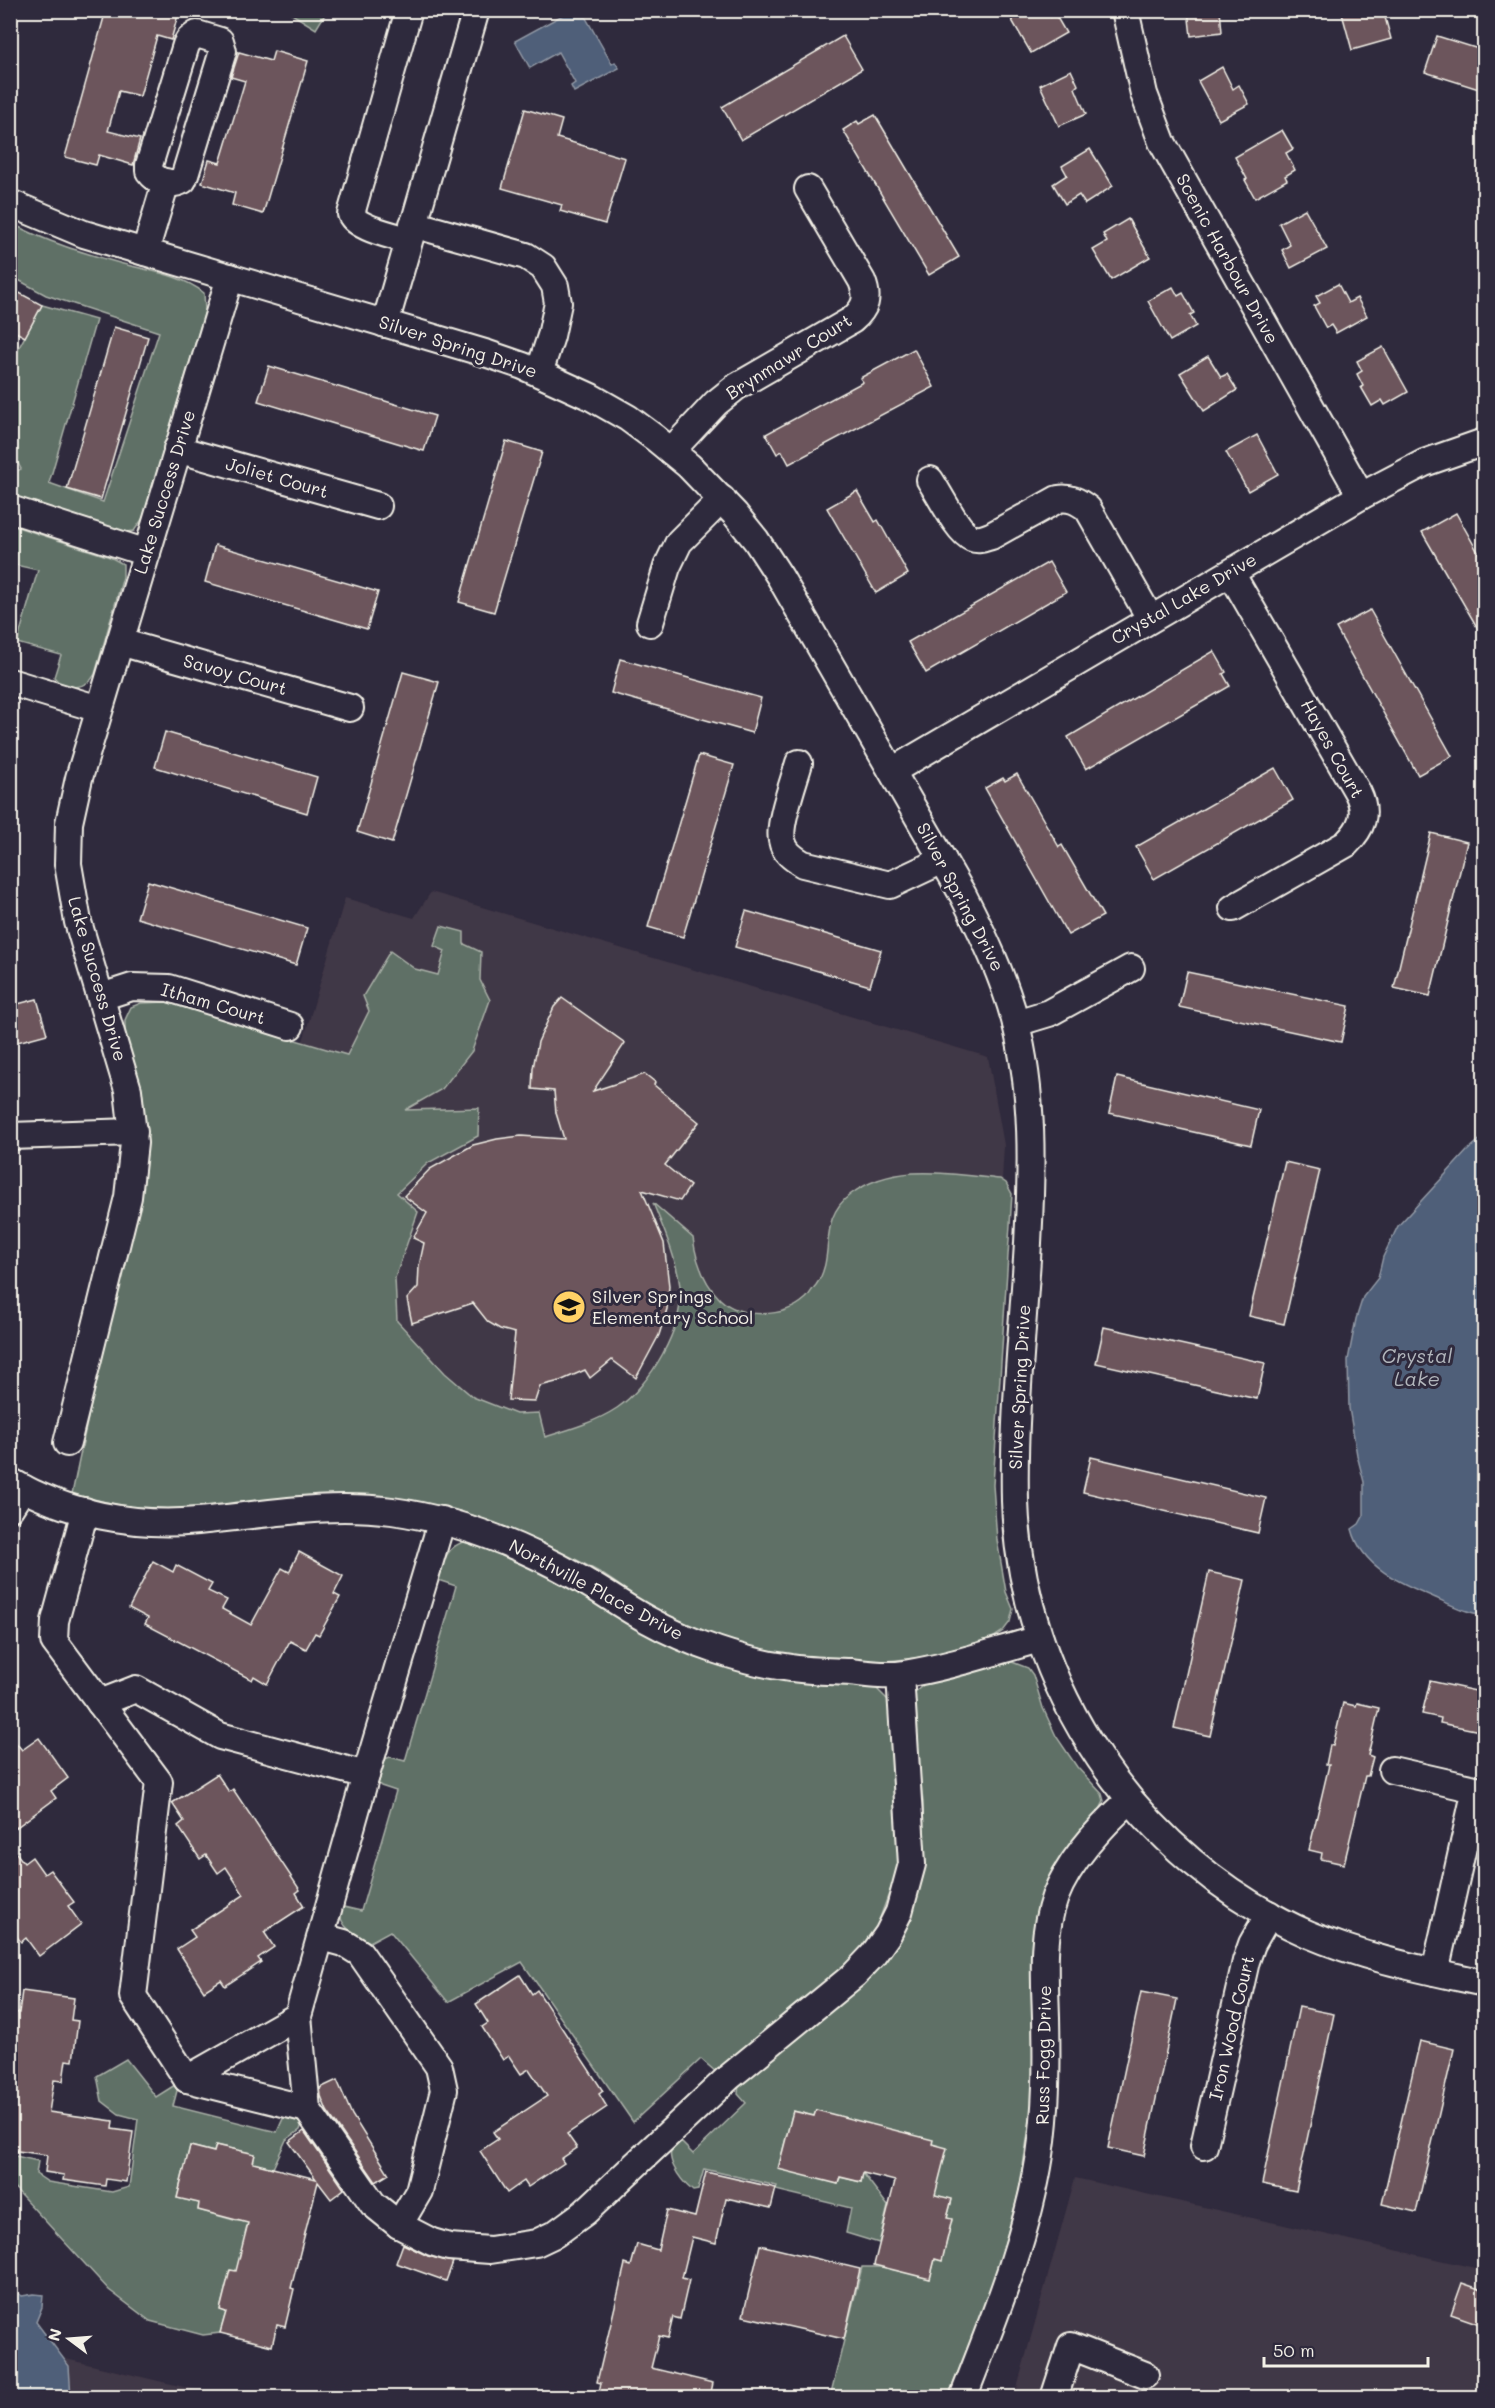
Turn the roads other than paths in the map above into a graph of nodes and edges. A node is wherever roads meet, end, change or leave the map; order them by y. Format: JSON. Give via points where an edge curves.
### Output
{"nodes":[{"id":1,"x":409,"y":10,"type":"edge"},
{"id":2,"x":476,"y":10,"type":"edge"},
{"id":3,"x":1125,"y":10,"type":"edge"},
{"id":4,"x":166,"y":183,"type":"junction"},
{"id":5,"x":808,"y":189,"type":"dead end"},
{"id":6,"x":10,"y":203,"type":"edge"},
{"id":7,"x":410,"y":232,"type":"junction"},
{"id":8,"x":145,"y":252,"type":"junction"},
{"id":9,"x":230,"y":277,"type":"junction"},
{"id":10,"x":385,"y":324,"type":"junction"},
{"id":11,"x":539,"y":373,"type":"junction"},
{"id":12,"x":1485,"y":442,"type":"edge"},
{"id":13,"x":177,"y":449,"type":"junction"},
{"id":14,"x":671,"y":451,"type":"junction"},
{"id":15,"x":930,"y":480,"type":"dead end"},
{"id":16,"x":1361,"y":496,"type":"junction"},
{"id":17,"x":722,"y":499,"type":"junction"},
{"id":18,"x":378,"y":506,"type":"dead end"},
{"id":19,"x":10,"y":509,"type":"edge"},
{"id":20,"x":147,"y":553,"type":"junction"},
{"id":21,"x":1231,"y":573,"type":"junction"},
{"id":22,"x":1150,"y":618,"type":"junction"},
{"id":23,"x":650,"y":623,"type":"dead end"},
{"id":24,"x":120,"y":642,"type":"junction"},
{"id":25,"x":10,"y":682,"type":"edge"},
{"id":26,"x":350,"y":708,"type":"dead end"},
{"id":27,"x":99,"y":709,"type":"junction"},
{"id":28,"x":799,"y":763,"type":"dead end"},
{"id":29,"x":892,"y":771,"type":"junction"},
{"id":30,"x":943,"y":860,"type":"junction"},
{"id":31,"x":1233,"y":908,"type":"dead end"},
{"id":32,"x":1131,"y":968,"type":"dead end"},
{"id":33,"x":101,"y":997,"type":"junction"},
{"id":34,"x":1016,"y":1023,"type":"junction"},
{"id":35,"x":290,"y":1026,"type":"dead end"},
{"id":36,"x":134,"y":1132,"type":"junction"},
{"id":37,"x":10,"y":1136,"type":"edge"},
{"id":38,"x":67,"y":1443,"type":"dead end"},
{"id":39,"x":15,"y":1492,"type":"edge"},
{"id":40,"x":85,"y":1512,"type":"junction"},
{"id":41,"x":442,"y":1520,"type":"junction"},
{"id":42,"x":1040,"y":1640,"type":"junction"},
{"id":43,"x":900,"y":1675,"type":"junction"},
{"id":44,"x":100,"y":1703,"type":"junction"},
{"id":45,"x":1392,"y":1770,"type":"dead end"},
{"id":46,"x":366,"y":1774,"type":"junction"},
{"id":47,"x":1480,"y":1790,"type":"edge"},
{"id":48,"x":1130,"y":1800,"type":"junction"},
{"id":49,"x":1269,"y":1914,"type":"junction"},
{"id":50,"x":322,"y":1937,"type":"junction"},
{"id":51,"x":1435,"y":1972,"type":"junction"},
{"id":52,"x":1485,"y":1983,"type":"edge"},
{"id":53,"x":298,"y":2016,"type":"junction"},
{"id":54,"x":187,"y":2079,"type":"junction"},
{"id":55,"x":307,"y":2109,"type":"junction"},
{"id":56,"x":1204,"y":2146,"type":"dead end"},
{"id":57,"x":399,"y":2225,"type":"junction"},
{"id":58,"x":1145,"y":2375,"type":"dead end"},
{"id":59,"x":963,"y":2397,"type":"edge"},
{"id":60,"x":1054,"y":2397,"type":"edge"}],
"edges":[{"from":1,"to":7,"type":"street","via":[[351,214],[360,224]]},
{"from":2,"to":7,"type":"street"},
{"from":3,"to":16,"type":"street","name":"Scenic Harbour Drive","via":[[1144,94],[1161,142]]},
{"from":4,"to":4,"type":"street","via":[[178,183],[185,175],[223,51],[216,39],[196,34],[186,45],[149,165],[152,176]]},
{"from":4,"to":8,"type":"street"},
{"from":5,"to":14,"type":"street","name":"Brynmawr Court","via":[[862,281],[866,303],[852,320],[736,387]]},
{"from":6,"to":8,"type":"street","name":"Silver Spring Drive","via":[[58,225]]},
{"from":7,"to":10,"type":"street"},
{"from":7,"to":11,"type":"street","via":[[526,256],[543,267],[555,286],[558,303]]},
{"from":8,"to":9,"type":"street","name":"Silver Spring Drive"},
{"from":9,"to":10,"type":"street","name":"Silver Spring Drive"},
{"from":9,"to":13,"type":"street","name":"Lake Success Drive"},
{"from":10,"to":11,"type":"street","name":"Silver Spring Drive"},
{"from":11,"to":14,"type":"street","name":"Silver Spring Drive","via":[[628,418]]},
{"from":12,"to":16,"type":"street","name":"Crystal Lake Drive","via":[[1424,463]]},
{"from":13,"to":18,"type":"street","name":"Joliet Court"},
{"from":13,"to":20,"type":"street","name":"Lake Success Drive"},
{"from":14,"to":17,"type":"street","name":"Silver Spring Drive"},
{"from":15,"to":22,"type":"street","via":[[965,534],[981,540],[1058,499],[1078,501],[1088,509]]},
{"from":16,"to":21,"type":"street","name":"Crystal Lake Drive"},
{"from":17,"to":23,"type":"street","via":[[679,542]]},
{"from":17,"to":29,"type":"street","name":"Silver Spring Drive","via":[[780,577]]},
{"from":19,"to":20,"type":"street"},
{"from":20,"to":24,"type":"street","name":"Lake Success Drive"},
{"from":21,"to":22,"type":"street","name":"Crystal Lake Drive"},
{"from":21,"to":31,"type":"street","name":"Hayes Court","via":[[1358,793],[1364,812],[1359,829],[1346,844]]},
{"from":22,"to":29,"type":"street","name":"Crystal Lake Drive"},
{"from":24,"to":26,"type":"street","name":"Savoy Court"},
{"from":24,"to":27,"type":"street","name":"Lake Success Drive"},
{"from":25,"to":27,"type":"street"},
{"from":27,"to":33,"type":"street","name":"Lake Success Drive","via":[[69,823],[68,864],[78,922]]},
{"from":28,"to":30,"type":"street","via":[[781,829],[782,841],[793,858],[803,864],[890,885]]},
{"from":29,"to":30,"type":"street","name":"Silver Spring Drive"},
{"from":30,"to":34,"type":"street","name":"Silver Spring Drive","via":[[991,949]]},
{"from":32,"to":34,"type":"street","via":[[1049,1013]]},
{"from":33,"to":35,"type":"street","name":"Itham Court","via":[[132,987],[169,988]]},
{"from":33,"to":36,"type":"street","name":"Lake Success Drive","via":[[128,1090]]},
{"from":34,"to":42,"type":"street","name":"Silver Spring Drive","via":[[1029,1099],[1033,1159],[1015,1501],[1023,1572]]},
{"from":36,"to":37,"type":"street"},
{"from":36,"to":38,"type":"street","name":"Lake Success Drive","via":[[128,1197]]},
{"from":39,"to":40,"type":"street","name":"Northville Place Drive"},
{"from":40,"to":41,"type":"street","name":"Northville Place Drive","via":[[150,1522],[361,1508]]},
{"from":40,"to":44,"type":"street","via":[[55,1621],[54,1641]]},
{"from":41,"to":43,"type":"street","name":"Northville Place Drive","via":[[534,1554],[649,1620],[730,1654],[789,1668]]},
{"from":41,"to":46,"type":"street"},
{"from":42,"to":43,"type":"street","name":"Northville Place Drive"},
{"from":42,"to":48,"type":"street","name":"Silver Spring Drive","via":[[1076,1722]]},
{"from":43,"to":57,"type":"street","via":[[912,1864],[899,1912],[873,1955],[728,2078],[585,2212],[555,2234],[517,2247],[469,2250],[432,2242]]},
{"from":44,"to":46,"type":"street","via":[[136,1689],[220,1736]]},
{"from":44,"to":54,"type":"street","via":[[159,1782],[133,1996]]},
{"from":45,"to":47,"type":"street"},
{"from":46,"to":50,"type":"street"},
{"from":47,"to":51,"type":"street"},
{"from":48,"to":49,"type":"street","name":"Silver Spring Drive","via":[[1194,1864]]},
{"from":48,"to":59,"type":"street","name":"Russ Fogg Drive","via":[[1100,1829],[1068,1872],[1049,1916],[1045,1960],[1047,2078],[1040,2156],[1018,2247]]},
{"from":49,"to":51,"type":"street","name":"Silver Spring Drive","via":[[1337,1945]]},
{"from":49,"to":56,"type":"street","name":"Iron Wood Court","via":[[1246,1961]]},
{"from":50,"to":53,"type":"street"},
{"from":50,"to":57,"type":"street","via":[[344,1943],[360,1953],[439,2067],[443,2079],[444,2090],[419,2191]]},
{"from":51,"to":52,"type":"street","name":"Silver Spring Drive"},
{"from":53,"to":54,"type":"street"},
{"from":53,"to":55,"type":"street"},
{"from":54,"to":55,"type":"street"},
{"from":55,"to":57,"type":"street","via":[[373,2204]]},
{"from":58,"to":60,"type":"street","via":[[1071,2346]]}]}
